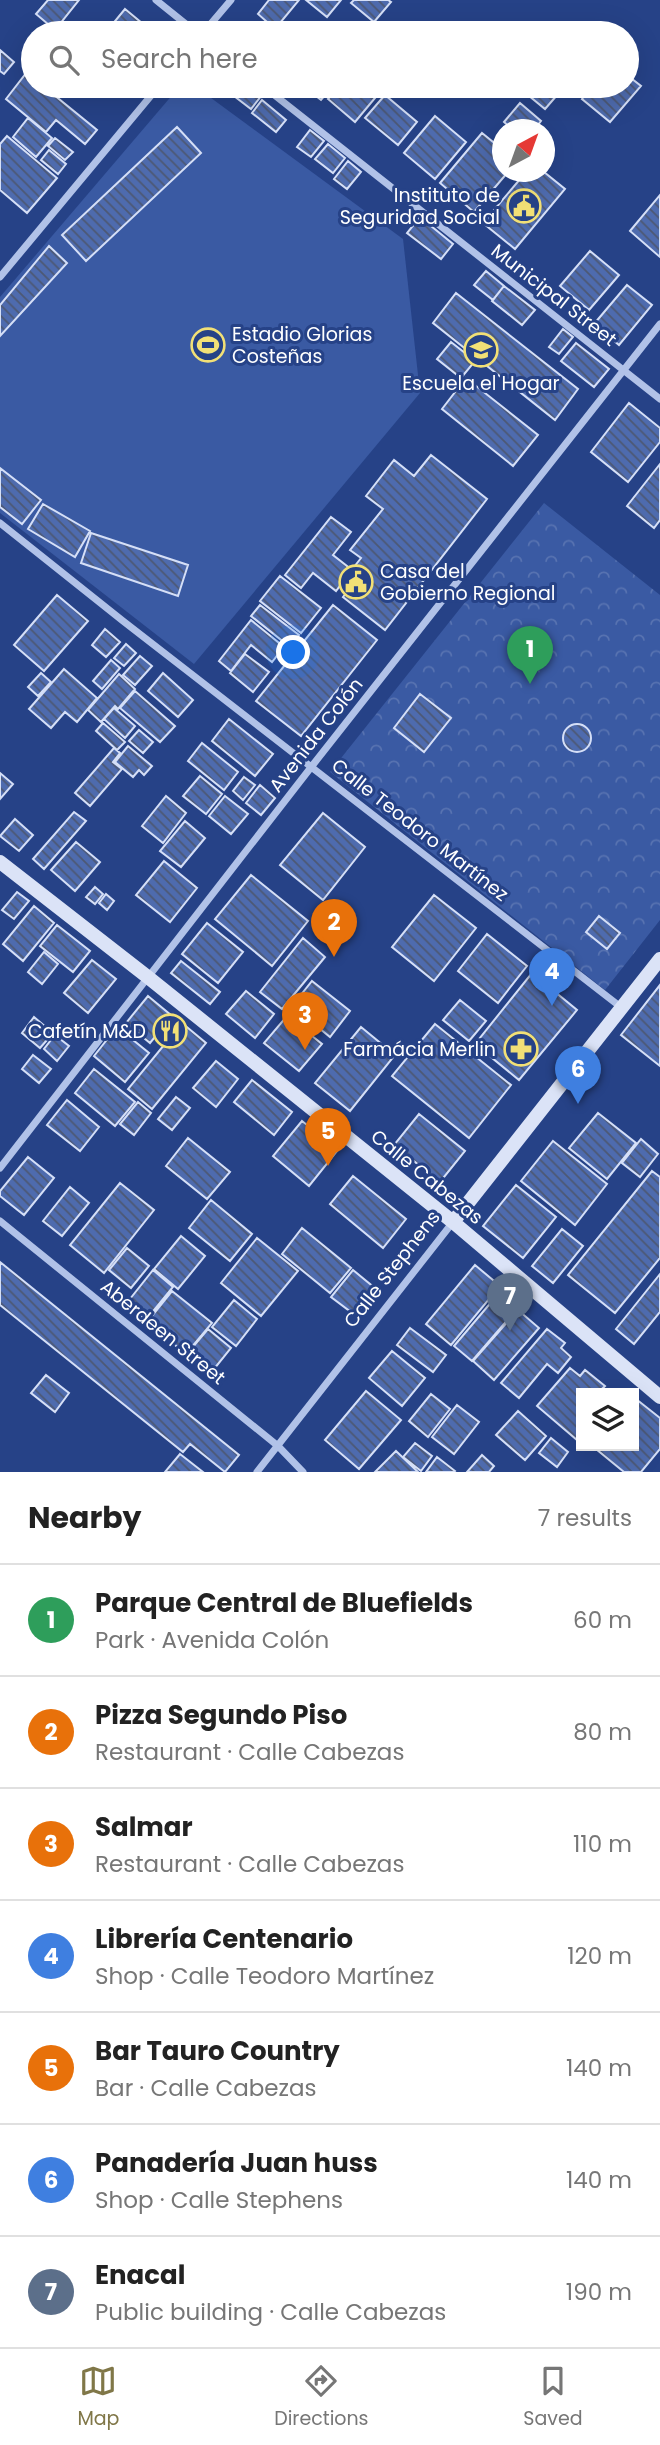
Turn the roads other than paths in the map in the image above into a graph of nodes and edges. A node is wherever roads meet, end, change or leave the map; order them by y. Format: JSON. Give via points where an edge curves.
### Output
{"nodes":[{"id":1,"x":156,"y":0,"type":"edge"},
{"id":2,"x":231,"y":0,"type":"edge"},
{"id":3,"x":182,"y":21,"type":"edge"},
{"id":4,"x":213,"y":21,"type":"edge"},
{"id":5,"x":149,"y":98,"type":"edge"},
{"id":6,"x":278,"y":98,"type":"edge"},
{"id":7,"x":0,"y":277,"type":"edge"},
{"id":8,"x":660,"y":324,"type":"edge"},
{"id":9,"x":622,"y":369,"type":"junction"},
{"id":10,"x":660,"y":399,"type":"edge"},
{"id":11,"x":0,"y":523,"type":"edge"},
{"id":12,"x":312,"y":766,"type":"junction"},
{"id":13,"x":0,"y":862,"type":"edge"},
{"id":14,"x":660,"y":958,"type":"edge"},
{"id":15,"x":149,"y":978,"type":"junction"},
{"id":16,"x":622,"y":1008,"type":"junction"},
{"id":17,"x":0,"y":1168,"type":"edge"},
{"id":18,"x":0,"y":1221,"type":"edge"},
{"id":19,"x":453,"y":1222,"type":"junction"},
{"id":20,"x":660,"y":1397,"type":"edge"},
{"id":21,"x":278,"y":1446,"type":"junction"},
{"id":22,"x":257,"y":1472,"type":"edge"},
{"id":23,"x":303,"y":1472,"type":"edge"}],
"edges":[{"from":1,"to":3,"type":"street"},
{"from":2,"to":4,"type":"street"},
{"from":5,"to":7,"type":"street"},
{"from":6,"to":9,"type":"street","name":"Municipal Street"},
{"from":8,"to":9,"type":"street","name":"Avenida Colón"},
{"from":9,"to":10,"type":"street","name":"Municipal Street"},
{"from":9,"to":12,"type":"street","name":"Avenida Colón"},
{"from":11,"to":12,"type":"street","name":"Calle Teodoro Martínez"},
{"from":12,"to":15,"type":"street","name":"Avenida Colón"},
{"from":12,"to":16,"type":"street","name":"Calle Teodoro Martínez"},
{"from":13,"to":15,"type":"street","name":"Calle Cabezas"},
{"from":14,"to":16,"type":"street","name":"Calle Stephens"},
{"from":15,"to":17,"type":"street","name":"Avenida Colón"},
{"from":15,"to":19,"type":"street","name":"Calle Cabezas"},
{"from":16,"to":19,"type":"street","name":"Calle Stephens"},
{"from":18,"to":21,"type":"street","name":"Aberdeen Street"},
{"from":19,"to":20,"type":"street","name":"Calle Cabezas"},
{"from":19,"to":21,"type":"street","name":"Calle Stephens"},
{"from":21,"to":22,"type":"street","name":"Calle Stephens"},
{"from":21,"to":23,"type":"street","name":"Aberdeen Street"}]}
